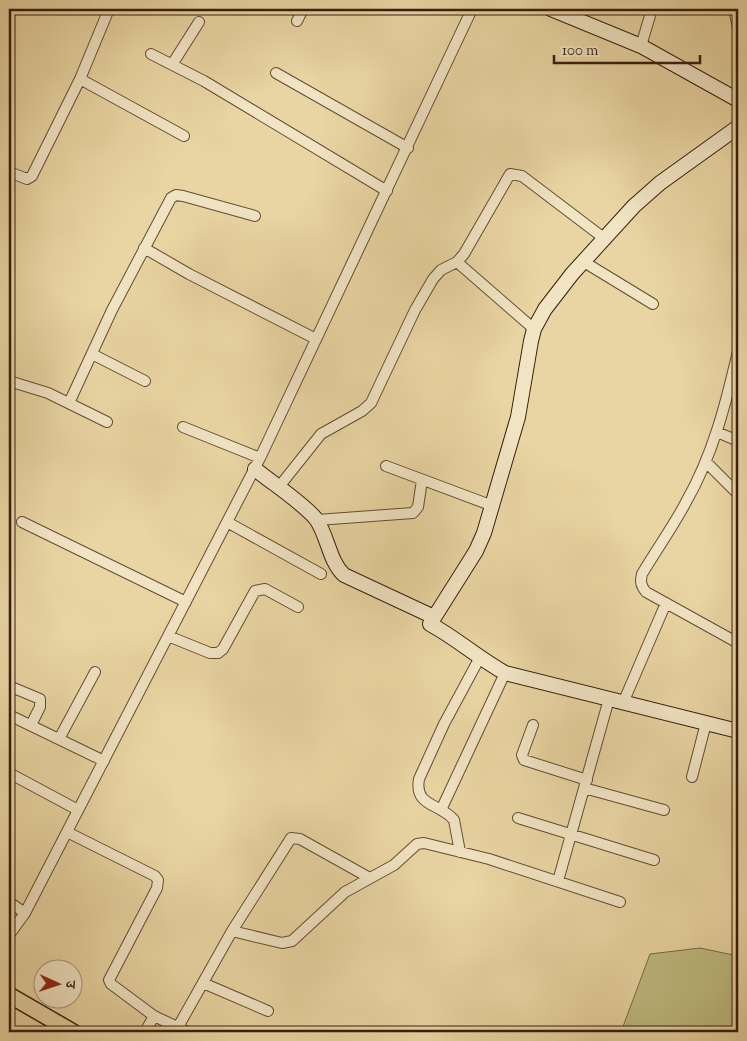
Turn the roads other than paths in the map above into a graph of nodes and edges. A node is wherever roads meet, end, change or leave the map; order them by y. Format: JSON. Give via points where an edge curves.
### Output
{"nodes":[{"id":1,"x":109,"y":9,"type":"edge"},
{"id":2,"x":303,"y":9,"type":"edge"},
{"id":3,"x":472,"y":9,"type":"edge"},
{"id":4,"x":551,"y":9,"type":"edge"},
{"id":5,"x":652,"y":9,"type":"edge"},
{"id":6,"x":734,"y":9,"type":"edge"},
{"id":7,"x":297,"y":21,"type":"dead end"},
{"id":8,"x":199,"y":22,"type":"dead end"},
{"id":9,"x":738,"y":28,"type":"edge"},
{"id":10,"x":641,"y":46,"type":"junction"},
{"id":11,"x":150,"y":54,"type":"dead end"},
{"id":12,"x":173,"y":63,"type":"junction"},
{"id":13,"x":276,"y":73,"type":"dead end"},
{"id":14,"x":80,"y":79,"type":"junction"},
{"id":15,"x":738,"y":100,"type":"edge"},
{"id":16,"x":738,"y":127,"type":"edge"},
{"id":17,"x":184,"y":136,"type":"dead end"},
{"id":18,"x":408,"y":148,"type":"junction"},
{"id":19,"x":9,"y":172,"type":"edge"},
{"id":20,"x":387,"y":191,"type":"junction"},
{"id":21,"x":255,"y":216,"type":"dead end"},
{"id":22,"x":605,"y":239,"type":"junction"},
{"id":23,"x":144,"y":248,"type":"junction"},
{"id":24,"x":457,"y":262,"type":"junction"},
{"id":25,"x":584,"y":262,"type":"junction"},
{"id":26,"x":653,"y":304,"type":"dead end"},
{"id":27,"x":534,"y":328,"type":"junction"},
{"id":28,"x":316,"y":338,"type":"junction"},
{"id":29,"x":738,"y":351,"type":"edge"},
{"id":30,"x":92,"y":354,"type":"junction"},
{"id":31,"x":145,"y":381,"type":"dead end"},
{"id":32,"x":9,"y":382,"type":"edge"},
{"id":33,"x":69,"y":403,"type":"junction"},
{"id":34,"x":107,"y":422,"type":"dead end"},
{"id":35,"x":183,"y":428,"type":"dead end"},
{"id":36,"x":717,"y":432,"type":"junction"},
{"id":37,"x":738,"y":442,"type":"edge"},
{"id":38,"x":706,"y":462,"type":"junction"},
{"id":39,"x":258,"y":464,"type":"junction"},
{"id":40,"x":386,"y":466,"type":"dead end"},
{"id":41,"x":422,"y":480,"type":"junction"},
{"id":42,"x":278,"y":488,"type":"junction"},
{"id":43,"x":738,"y":494,"type":"edge"},
{"id":44,"x":493,"y":506,"type":"junction"},
{"id":45,"x":317,"y":520,"type":"junction"},
{"id":46,"x":22,"y":522,"type":"dead end"},
{"id":47,"x":226,"y":522,"type":"junction"},
{"id":48,"x":321,"y":574,"type":"dead end"},
{"id":49,"x":186,"y":602,"type":"junction"},
{"id":50,"x":666,"y":603,"type":"junction"},
{"id":51,"x":298,"y":607,"type":"dead end"},
{"id":52,"x":434,"y":617,"type":"junction"},
{"id":53,"x":168,"y":636,"type":"junction"},
{"id":54,"x":738,"y":643,"type":"edge"},
{"id":55,"x":479,"y":659,"type":"junction"},
{"id":56,"x":95,"y":672,"type":"dead end"},
{"id":57,"x":505,"y":673,"type":"junction"},
{"id":58,"x":9,"y":686,"type":"edge"},
{"id":59,"x":609,"y":699,"type":"junction"},
{"id":60,"x":623,"y":703,"type":"junction"},
{"id":61,"x":9,"y":715,"type":"edge"},
{"id":62,"x":706,"y":723,"type":"junction"},
{"id":63,"x":31,"y":725,"type":"junction"},
{"id":64,"x":533,"y":725,"type":"dead end"},
{"id":65,"x":738,"y":731,"type":"edge"},
{"id":66,"x":59,"y":739,"type":"junction"},
{"id":67,"x":104,"y":761,"type":"junction"},
{"id":68,"x":9,"y":773,"type":"edge"},
{"id":69,"x":692,"y":777,"type":"dead end"},
{"id":70,"x":586,"y":784,"type":"junction"},
{"id":71,"x":78,"y":810,"type":"junction"},
{"id":72,"x":441,"y":810,"type":"junction"},
{"id":73,"x":664,"y":810,"type":"dead end"},
{"id":74,"x":518,"y":818,"type":"dead end"},
{"id":75,"x":67,"y":832,"type":"junction"},
{"id":76,"x":572,"y":834,"type":"junction"},
{"id":77,"x":460,"y":852,"type":"junction"},
{"id":78,"x":654,"y":860,"type":"dead end"},
{"id":79,"x":368,"y":877,"type":"junction"},
{"id":80,"x":558,"y":881,"type":"junction"},
{"id":81,"x":9,"y":902,"type":"edge"},
{"id":82,"x":620,"y":902,"type":"dead end"},
{"id":83,"x":25,"y":913,"type":"junction"},
{"id":84,"x":232,"y":931,"type":"junction"},
{"id":85,"x":9,"y":935,"type":"edge"},
{"id":86,"x":203,"y":983,"type":"junction"},
{"id":87,"x":9,"y":995,"type":"edge"},
{"id":88,"x":9,"y":1006,"type":"edge"},
{"id":89,"x":268,"y":1011,"type":"dead end"},
{"id":90,"x":154,"y":1016,"type":"junction"},
{"id":91,"x":178,"y":1027,"type":"junction"},
{"id":92,"x":54,"y":1032,"type":"edge"},
{"id":93,"x":73,"y":1032,"type":"edge"},
{"id":94,"x":144,"y":1032,"type":"edge"},
{"id":95,"x":188,"y":1032,"type":"edge"}],
"edges":[{"from":1,"to":14,"type":"street"},
{"from":2,"to":7,"type":"street"},
{"from":3,"to":18,"type":"street"},
{"from":4,"to":10,"type":"street"},
{"from":5,"to":10,"type":"street"},
{"from":6,"to":9,"type":"street"},
{"from":8,"to":12,"type":"street"},
{"from":10,"to":15,"type":"street"},
{"from":11,"to":12,"type":"street"},
{"from":12,"to":20,"type":"street"},
{"from":13,"to":18,"type":"street"},
{"from":14,"to":17,"type":"street"},
{"from":14,"to":19,"type":"street","via":[[32,176],[27,180]]},
{"from":16,"to":22,"type":"street","via":[[660,183]]},
{"from":18,"to":20,"type":"street"},
{"from":20,"to":28,"type":"street"},
{"from":21,"to":23,"type":"street","via":[[176,195],[171,198]]},
{"from":22,"to":24,"type":"street","via":[[522,176],[510,174]]},
{"from":22,"to":25,"type":"street"},
{"from":23,"to":28,"type":"street"},
{"from":23,"to":30,"type":"street"},
{"from":24,"to":27,"type":"street"},
{"from":24,"to":42,"type":"street","via":[[441,270],[415,310],[375,399],[362,411],[321,434]]},
{"from":25,"to":26,"type":"street"},
{"from":25,"to":27,"type":"street","via":[[545,309]]},
{"from":27,"to":44,"type":"street","via":[[518,417]]},
{"from":28,"to":39,"type":"street"},
{"from":29,"to":36,"type":"street"},
{"from":30,"to":31,"type":"street"},
{"from":30,"to":33,"type":"street"},
{"from":32,"to":33,"type":"street","via":[[30,386]]},
{"from":33,"to":34,"type":"street"},
{"from":35,"to":39,"type":"street"},
{"from":36,"to":37,"type":"street"},
{"from":36,"to":38,"type":"street"},
{"from":38,"to":43,"type":"street"},
{"from":38,"to":50,"type":"street","via":[[687,501],[642,574],[641,586]]},
{"from":39,"to":42,"type":"street"},
{"from":39,"to":47,"type":"street"},
{"from":40,"to":41,"type":"street"},
{"from":41,"to":44,"type":"street"},
{"from":41,"to":45,"type":"street","via":[[418,507],[413,513]]},
{"from":42,"to":45,"type":"street"},
{"from":44,"to":52,"type":"street","via":[[476,551]]},
{"from":45,"to":52,"type":"street","via":[[338,569],[344,575]]},
{"from":46,"to":49,"type":"street"},
{"from":47,"to":48,"type":"street"},
{"from":47,"to":49,"type":"street"},
{"from":49,"to":53,"type":"street"},
{"from":50,"to":54,"type":"street"},
{"from":50,"to":60,"type":"street"},
{"from":51,"to":53,"type":"street","via":[[265,589],[256,591],[218,654]]},
{"from":52,"to":55,"type":"street","via":[[430,624],[443,630]]},
{"from":53,"to":67,"type":"street"},
{"from":55,"to":57,"type":"street"},
{"from":55,"to":72,"type":"street","via":[[419,779],[419,795]]},
{"from":56,"to":66,"type":"street"},
{"from":57,"to":59,"type":"street"},
{"from":57,"to":72,"type":"street"},
{"from":58,"to":63,"type":"street","via":[[40,699],[40,707]]},
{"from":59,"to":60,"type":"street"},
{"from":59,"to":70,"type":"street"},
{"from":60,"to":62,"type":"street"},
{"from":61,"to":63,"type":"street"},
{"from":62,"to":65,"type":"street"},
{"from":62,"to":69,"type":"street"},
{"from":63,"to":66,"type":"street"},
{"from":64,"to":70,"type":"street","via":[[522,756],[524,760]]},
{"from":66,"to":67,"type":"street"},
{"from":67,"to":71,"type":"street"},
{"from":68,"to":71,"type":"street"},
{"from":70,"to":73,"type":"street"},
{"from":70,"to":76,"type":"street"},
{"from":71,"to":75,"type":"street"},
{"from":72,"to":77,"type":"street","via":[[454,820]]},
{"from":74,"to":76,"type":"street"},
{"from":75,"to":83,"type":"street"},
{"from":75,"to":90,"type":"street","via":[[158,880],[157,888],[110,980],[110,984]]},
{"from":76,"to":78,"type":"street"},
{"from":76,"to":80,"type":"street"},
{"from":77,"to":79,"type":"street","via":[[417,844],[394,865]]},
{"from":77,"to":80,"type":"street"},
{"from":79,"to":84,"type":"street","via":[[345,892],[292,941],[282,943]]},
{"from":79,"to":84,"type":"street","via":[[300,839],[290,838]]},
{"from":80,"to":82,"type":"street"},
{"from":81,"to":83,"type":"street"},
{"from":83,"to":85,"type":"street"},
{"from":84,"to":86,"type":"street"},
{"from":86,"to":89,"type":"street"},
{"from":86,"to":91,"type":"street"},
{"from":87,"to":93,"type":"main road"},
{"from":88,"to":92,"type":"main road"},
{"from":90,"to":91,"type":"street"},
{"from":90,"to":94,"type":"street"},
{"from":91,"to":95,"type":"street"}]}
